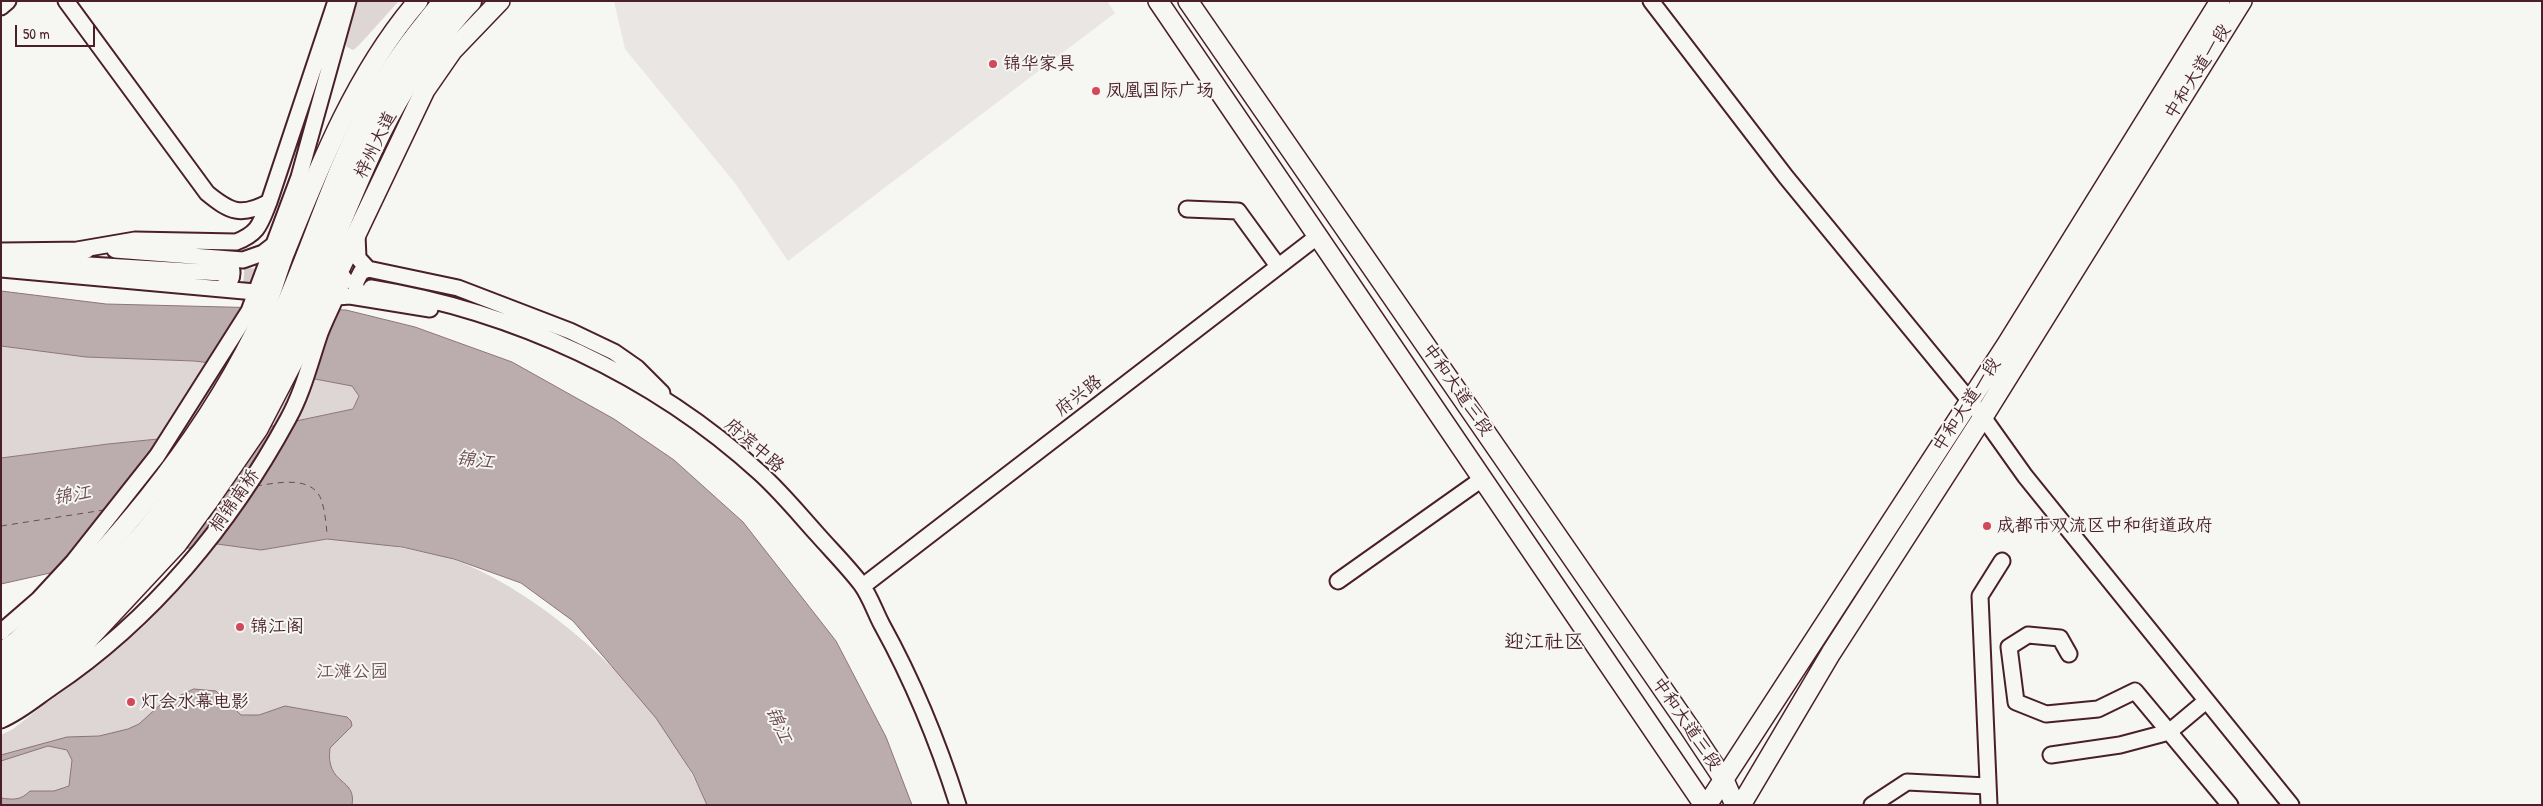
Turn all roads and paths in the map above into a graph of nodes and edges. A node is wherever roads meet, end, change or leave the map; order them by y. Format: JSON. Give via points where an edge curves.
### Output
{"nodes":[{"id":1,"x":8,"y":1,"type":"edge"},
{"id":2,"x":66,"y":1,"type":"edge"},
{"id":3,"x":336,"y":1,"type":"edge"},
{"id":4,"x":348,"y":1,"type":"edge"},
{"id":5,"x":418,"y":1,"type":"edge"},
{"id":6,"x":445,"y":1,"type":"edge"},
{"id":7,"x":470,"y":1,"type":"edge"},
{"id":8,"x":500,"y":1,"type":"edge"},
{"id":9,"x":1158,"y":1,"type":"edge"},
{"id":10,"x":1188,"y":1,"type":"edge"},
{"id":11,"x":1651,"y":1,"type":"edge"},
{"id":12,"x":2220,"y":1,"type":"edge"},
{"id":13,"x":2242,"y":1,"type":"edge"},
{"id":14,"x":1,"y":7,"type":"edge"},
{"id":15,"x":269,"y":202,"type":"junction"},
{"id":16,"x":1187,"y":209,"type":"dead end"},
{"id":17,"x":299,"y":221,"type":"junction"},
{"id":18,"x":1318,"y":236,"type":"junction"},
{"id":19,"x":357,"y":240,"type":"junction"},
{"id":20,"x":274,"y":245,"type":"junction"},
{"id":21,"x":77,"y":250,"type":"junction"},
{"id":22,"x":1,"y":251,"type":"edge"},
{"id":23,"x":1,"y":260,"type":"edge"},
{"id":24,"x":1278,"y":266,"type":"junction"},
{"id":25,"x":1,"y":269,"type":"edge"},
{"id":26,"x":368,"y":269,"type":"junction"},
{"id":27,"x":223,"y":273,"type":"junction"},
{"id":28,"x":367,"y":293,"type":"junction"},
{"id":29,"x":300,"y":302,"type":"junction"},
{"id":30,"x":1969,"y":400,"type":"junction"},
{"id":31,"x":679,"y":410,"type":"junction"},
{"id":32,"x":1983,"y":417,"type":"junction"},
{"id":33,"x":1482,"y":479,"type":"junction"},
{"id":34,"x":2002,"y":561,"type":"dead end"},
{"id":35,"x":1338,"y":581,"type":"dead end"},
{"id":36,"x":863,"y":586,"type":"junction"},
{"id":37,"x":64,"y":630,"type":"junction"},
{"id":38,"x":1,"y":632,"type":"edge"},
{"id":39,"x":1,"y":652,"type":"edge"},
{"id":40,"x":2069,"y":654,"type":"dead end"},
{"id":41,"x":1,"y":672,"type":"edge"},
{"id":42,"x":1,"y":691,"type":"edge"},
{"id":43,"x":2206,"y":701,"type":"junction"},
{"id":44,"x":1,"y":708,"type":"edge"},
{"id":45,"x":1,"y":720,"type":"edge"},
{"id":46,"x":2169,"y":732,"type":"junction"},
{"id":47,"x":2051,"y":755,"type":"dead end"},
{"id":48,"x":1724,"y":780,"type":"junction"},
{"id":49,"x":1988,"y":786,"type":"junction"},
{"id":50,"x":958,"y":805,"type":"edge"},
{"id":51,"x":1705,"y":805,"type":"edge"},
{"id":52,"x":1735,"y":805,"type":"edge"},
{"id":53,"x":1741,"y":805,"type":"edge"},
{"id":54,"x":1872,"y":805,"type":"edge"},
{"id":55,"x":1989,"y":805,"type":"edge"},
{"id":56,"x":2230,"y":805,"type":"edge"},
{"id":57,"x":2291,"y":805,"type":"edge"}],
"edges":[{"from":1,"to":14,"type":"street"},
{"from":2,"to":15,"type":"street","via":[[207,193],[235,211],[246,211]]},
{"from":3,"to":15,"type":"street"},
{"from":4,"to":20,"type":"street","via":[[299,177]]},
{"from":5,"to":17,"type":"main road","via":[[389,38],[362,83]]},
{"from":6,"to":29,"type":"highway","name":"梓州大道","via":[[397,63],[349,151]]},
{"from":7,"to":29,"type":"highway","name":"梓州大道","via":[[432,45],[385,122]]},
{"from":8,"to":19,"type":"main road","via":[[452,52],[425,90]]},
{"from":9,"to":18,"type":"main road"},
{"from":10,"to":48,"type":"main road","name":"中和大道三段"},
{"from":11,"to":30,"type":"street","via":[[1786,177]]},
{"from":12,"to":30,"type":"main road","name":"中和大道一段"},
{"from":13,"to":32,"type":"main road","name":"中和大道一段"},
{"from":15,"to":21,"type":"street","via":[[258,230],[236,242],[135,240]]},
{"from":16,"to":24,"type":"street","via":[[1238,211]]},
{"from":17,"to":20,"type":"street"},
{"from":17,"to":29,"type":"main road","via":[[284,255]]},
{"from":18,"to":24,"type":"street","name":"府兴路"},
{"from":18,"to":33,"type":"main road"},
{"from":19,"to":26,"type":"street","via":[[358,258]]},
{"from":19,"to":29,"type":"main road"},
{"from":20,"to":27,"type":"street"},
{"from":20,"to":29,"type":"street"},
{"from":21,"to":22,"type":"street"},
{"from":21,"to":27,"type":"street","via":[[130,250]]},
{"from":23,"to":27,"type":"street"},
{"from":24,"to":36,"type":"street","name":"府兴路"},
{"from":25,"to":27,"type":"street"},
{"from":26,"to":28,"type":"street","via":[[361,272],[356,284],[359,294]]},
{"from":26,"to":31,"type":"street","via":[[458,288],[570,330],[614,352],[637,368]]},
{"from":27,"to":29,"type":"street","name":"府滨中路"},
{"from":28,"to":29,"type":"street","name":"府滨中路"},
{"from":28,"to":31,"type":"street","name":"府滨中路","via":[[406,293],[507,322],[614,370]]},
{"from":29,"to":37,"type":"highway","via":[[203,455],[148,530]]},
{"from":29,"to":37,"type":"main road","name":"桐锦南桥","via":[[258,429],[207,503],[171,551]]},
{"from":29,"to":37,"type":"street","via":[[249,311],[157,456],[74,562]]},
{"from":30,"to":32,"type":"street"},
{"from":30,"to":48,"type":"main road","name":"中和大道一段"},
{"from":31,"to":36,"type":"street","name":"府滨中路","via":[[761,474]]},
{"from":32,"to":43,"type":"street","via":[[2025,476]]},
{"from":32,"to":53,"type":"main road","name":"中和大道一段","via":[[1831,653]]},
{"from":33,"to":35,"type":"street"},
{"from":33,"to":51,"type":"main road"},
{"from":34,"to":49,"type":"street","via":[[1980,596]]},
{"from":36,"to":50,"type":"street","name":"府滨中路","via":[[921,700],[942,752]]},
{"from":37,"to":38,"type":"street"},
{"from":37,"to":39,"type":"main road","via":[[17,641]]},
{"from":37,"to":41,"type":"highway"},
{"from":37,"to":42,"type":"highway"},
{"from":37,"to":44,"type":"main road"},
{"from":37,"to":45,"type":"street"},
{"from":40,"to":46,"type":"street","via":[[2060,638],[2028,635],[2009,647],[2016,702],[2046,714],[2098,709],[2135,691]]},
{"from":43,"to":46,"type":"street"},
{"from":43,"to":57,"type":"street"},
{"from":46,"to":47,"type":"street","via":[[2120,745]]},
{"from":46,"to":56,"type":"street"},
{"from":48,"to":51,"type":"main road","name":"中和大道一段"},
{"from":48,"to":52,"type":"main road","name":"中和大道三段"},
{"from":49,"to":54,"type":"street","via":[[1907,782]]},
{"from":49,"to":55,"type":"street"}]}
